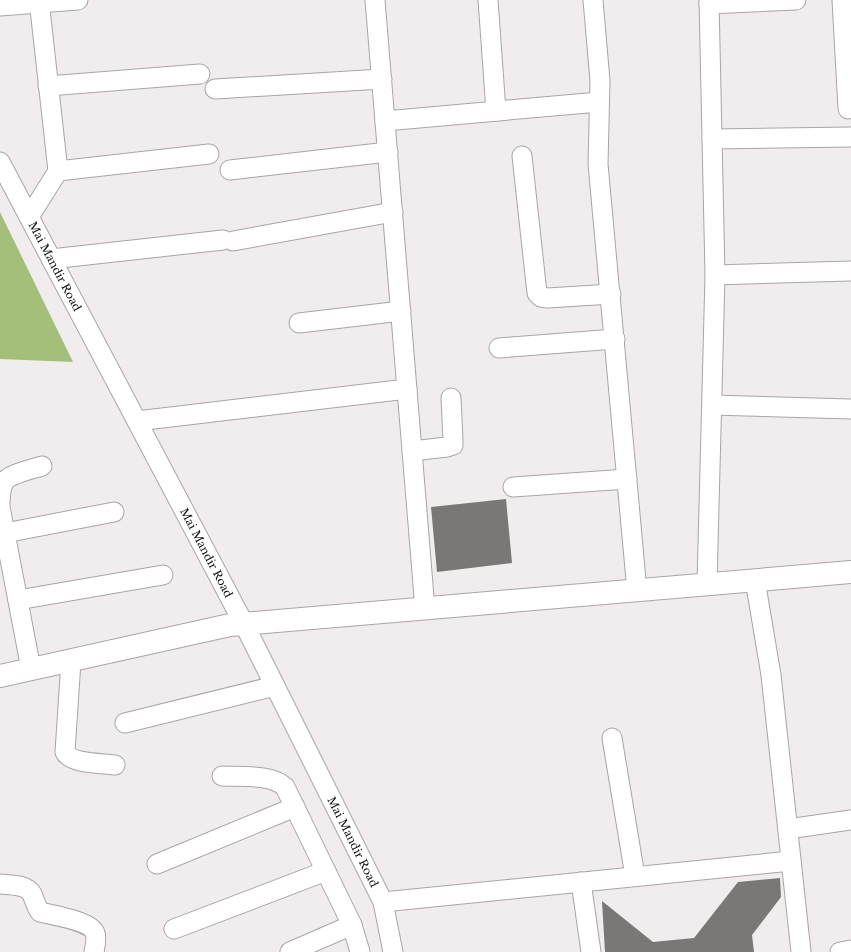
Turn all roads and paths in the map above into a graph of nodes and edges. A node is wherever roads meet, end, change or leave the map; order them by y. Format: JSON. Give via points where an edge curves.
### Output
{"nodes":[{"id":1,"x":78,"y":0,"type":"edge"},
{"id":2,"x":375,"y":0,"type":"edge"},
{"id":3,"x":488,"y":0,"type":"edge"},
{"id":4,"x":593,"y":0,"type":"edge"},
{"id":5,"x":796,"y":0,"type":"edge"},
{"id":6,"x":842,"y":0,"type":"edge"},
{"id":7,"x":39,"y":2,"type":"edge"},
{"id":8,"x":709,"y":2,"type":"edge"},
{"id":9,"x":0,"y":6,"type":"edge"},
{"id":10,"x":200,"y":74,"type":"dead end"},
{"id":11,"x":382,"y":79,"type":"junction"},
{"id":12,"x":48,"y":86,"type":"junction"},
{"id":13,"x":215,"y":89,"type":"dead end"},
{"id":14,"x":599,"y":102,"type":"junction"},
{"id":15,"x":848,"y":109,"type":"dead end"},
{"id":16,"x":496,"y":111,"type":"junction"},
{"id":17,"x":385,"y":121,"type":"junction"},
{"id":18,"x":851,"y":136,"type":"edge"},
{"id":19,"x":712,"y":139,"type":"junction"},
{"id":20,"x":388,"y":152,"type":"junction"},
{"id":21,"x":210,"y":154,"type":"dead end"},
{"id":22,"x":522,"y":156,"type":"dead end"},
{"id":23,"x":0,"y":162,"type":"edge"},
{"id":24,"x":230,"y":170,"type":"dead end"},
{"id":25,"x":58,"y":171,"type":"junction"},
{"id":26,"x":393,"y":212,"type":"junction"},
{"id":27,"x":29,"y":217,"type":"junction"},
{"id":28,"x":51,"y":259,"type":"junction"},
{"id":29,"x":851,"y":271,"type":"edge"},
{"id":30,"x":715,"y":275,"type":"junction"},
{"id":31,"x":611,"y":294,"type":"junction"},
{"id":32,"x":401,"y":311,"type":"junction"},
{"id":33,"x":299,"y":323,"type":"dead end"},
{"id":34,"x":615,"y":339,"type":"junction"},
{"id":35,"x":499,"y":348,"type":"dead end"},
{"id":36,"x":407,"y":389,"type":"junction"},
{"id":37,"x":451,"y":398,"type":"dead end"},
{"id":38,"x":712,"y":405,"type":"junction"},
{"id":39,"x":851,"y":409,"type":"edge"},
{"id":40,"x":137,"y":421,"type":"junction"},
{"id":41,"x":412,"y":451,"type":"junction"},
{"id":42,"x":42,"y":466,"type":"dead end"},
{"id":43,"x":627,"y":479,"type":"junction"},
{"id":44,"x":513,"y":487,"type":"dead end"},
{"id":45,"x":0,"y":507,"type":"edge"},
{"id":46,"x":114,"y":512,"type":"dead end"},
{"id":47,"x":5,"y":534,"type":"junction"},
{"id":48,"x":851,"y":572,"type":"edge"},
{"id":49,"x":163,"y":575,"type":"dead end"},
{"id":50,"x":755,"y":580,"type":"junction"},
{"id":51,"x":707,"y":584,"type":"junction"},
{"id":52,"x":637,"y":591,"type":"junction"},
{"id":53,"x":18,"y":600,"type":"junction"},
{"id":54,"x":425,"y":609,"type":"junction"},
{"id":55,"x":244,"y":624,"type":"junction"},
{"id":56,"x":71,"y":661,"type":"junction"},
{"id":57,"x":31,"y":669,"type":"junction"},
{"id":58,"x":0,"y":676,"type":"edge"},
{"id":59,"x":275,"y":686,"type":"junction"},
{"id":60,"x":125,"y":722,"type":"dead end"},
{"id":61,"x":612,"y":738,"type":"dead end"},
{"id":62,"x":114,"y":765,"type":"dead end"},
{"id":63,"x":222,"y":776,"type":"dead end"},
{"id":64,"x":295,"y":807,"type":"junction"},
{"id":65,"x":851,"y":820,"type":"edge"},
{"id":66,"x":788,"y":828,"type":"junction"},
{"id":67,"x":791,"y":861,"type":"junction"},
{"id":68,"x":157,"y":864,"type":"dead end"},
{"id":69,"x":326,"y":871,"type":"junction"},
{"id":70,"x":635,"y":876,"type":"junction"},
{"id":71,"x":581,"y":882,"type":"junction"},
{"id":72,"x":0,"y":884,"type":"edge"},
{"id":73,"x":383,"y":902,"type":"junction"},
{"id":74,"x":352,"y":925,"type":"junction"},
{"id":75,"x":174,"y":929,"type":"dead end"},
{"id":76,"x":851,"y":950,"type":"edge"},
{"id":77,"x":94,"y":952,"type":"edge"},
{"id":78,"x":290,"y":952,"type":"edge"},
{"id":79,"x":360,"y":952,"type":"edge"},
{"id":80,"x":393,"y":952,"type":"edge"},
{"id":81,"x":591,"y":952,"type":"edge"},
{"id":82,"x":801,"y":952,"type":"edge"},
{"id":83,"x":840,"y":952,"type":"edge"}],
"edges":[{"from":1,"to":7,"type":"street"},
{"from":2,"to":11,"type":"street"},
{"from":3,"to":16,"type":"street"},
{"from":4,"to":14,"type":"street","via":[[600,81]]},
{"from":5,"to":8,"type":"street"},
{"from":6,"to":15,"type":"street"},
{"from":7,"to":9,"type":"street"},
{"from":7,"to":12,"type":"street"},
{"from":8,"to":19,"type":"street"},
{"from":10,"to":12,"type":"street"},
{"from":11,"to":13,"type":"street"},
{"from":11,"to":17,"type":"street"},
{"from":12,"to":25,"type":"street"},
{"from":14,"to":16,"type":"street"},
{"from":14,"to":31,"type":"street","via":[[598,164]]},
{"from":16,"to":17,"type":"street"},
{"from":17,"to":20,"type":"street"},
{"from":18,"to":19,"type":"street"},
{"from":19,"to":30,"type":"street"},
{"from":20,"to":24,"type":"street"},
{"from":20,"to":26,"type":"street"},
{"from":21,"to":25,"type":"street"},
{"from":22,"to":31,"type":"street","via":[[537,293],[548,298]]},
{"from":23,"to":27,"type":"street","name":"Mai Mandir Road"},
{"from":25,"to":27,"type":"street"},
{"from":26,"to":28,"type":"street","via":[[228,240]]},
{"from":26,"to":32,"type":"street"},
{"from":27,"to":28,"type":"street","name":"Mai Mandir Road"},
{"from":28,"to":40,"type":"street","name":"Mai Mandir Road"},
{"from":29,"to":30,"type":"street"},
{"from":30,"to":38,"type":"street"},
{"from":31,"to":34,"type":"street"},
{"from":32,"to":33,"type":"street"},
{"from":32,"to":36,"type":"street"},
{"from":34,"to":35,"type":"street"},
{"from":34,"to":43,"type":"street"},
{"from":36,"to":40,"type":"street"},
{"from":36,"to":41,"type":"street"},
{"from":37,"to":41,"type":"street","via":[[454,440],[452,445]]},
{"from":38,"to":39,"type":"street"},
{"from":38,"to":51,"type":"street"},
{"from":40,"to":55,"type":"street","name":"Mai Mandir Road"},
{"from":41,"to":54,"type":"street"},
{"from":42,"to":45,"type":"street","via":[[9,477],[4,482]]},
{"from":43,"to":44,"type":"street"},
{"from":43,"to":52,"type":"street"},
{"from":45,"to":47,"type":"street"},
{"from":46,"to":47,"type":"street"},
{"from":47,"to":53,"type":"street"},
{"from":48,"to":50,"type":"main road"},
{"from":49,"to":53,"type":"street"},
{"from":50,"to":51,"type":"main road"},
{"from":50,"to":66,"type":"street","via":[[771,675]]},
{"from":51,"to":52,"type":"main road"},
{"from":52,"to":54,"type":"main road"},
{"from":53,"to":57,"type":"street"},
{"from":54,"to":55,"type":"main road"},
{"from":55,"to":56,"type":"main road"},
{"from":55,"to":59,"type":"street","name":"Mai Mandir Road"},
{"from":56,"to":57,"type":"main road"},
{"from":56,"to":62,"type":"street","via":[[65,752],[74,760]]},
{"from":57,"to":58,"type":"main road"},
{"from":59,"to":60,"type":"street"},
{"from":59,"to":73,"type":"street","name":"Mai Mandir Road"},
{"from":61,"to":70,"type":"street"},
{"from":63,"to":64,"type":"street","via":[[270,778],[280,782]]},
{"from":64,"to":68,"type":"street"},
{"from":64,"to":69,"type":"street"},
{"from":65,"to":66,"type":"street"},
{"from":66,"to":67,"type":"street"},
{"from":67,"to":70,"type":"street"},
{"from":67,"to":82,"type":"street"},
{"from":69,"to":74,"type":"street"},
{"from":69,"to":75,"type":"street"},
{"from":70,"to":71,"type":"street"},
{"from":71,"to":73,"type":"street"},
{"from":71,"to":81,"type":"street"},
{"from":72,"to":77,"type":"street","via":[[27,889],[32,893],[40,912],[85,924],[92,929],[95,934]]},
{"from":73,"to":80,"type":"street","name":"Mai Mandir Road"},
{"from":74,"to":78,"type":"street"},
{"from":74,"to":79,"type":"street"},
{"from":76,"to":83,"type":"street"}]}
